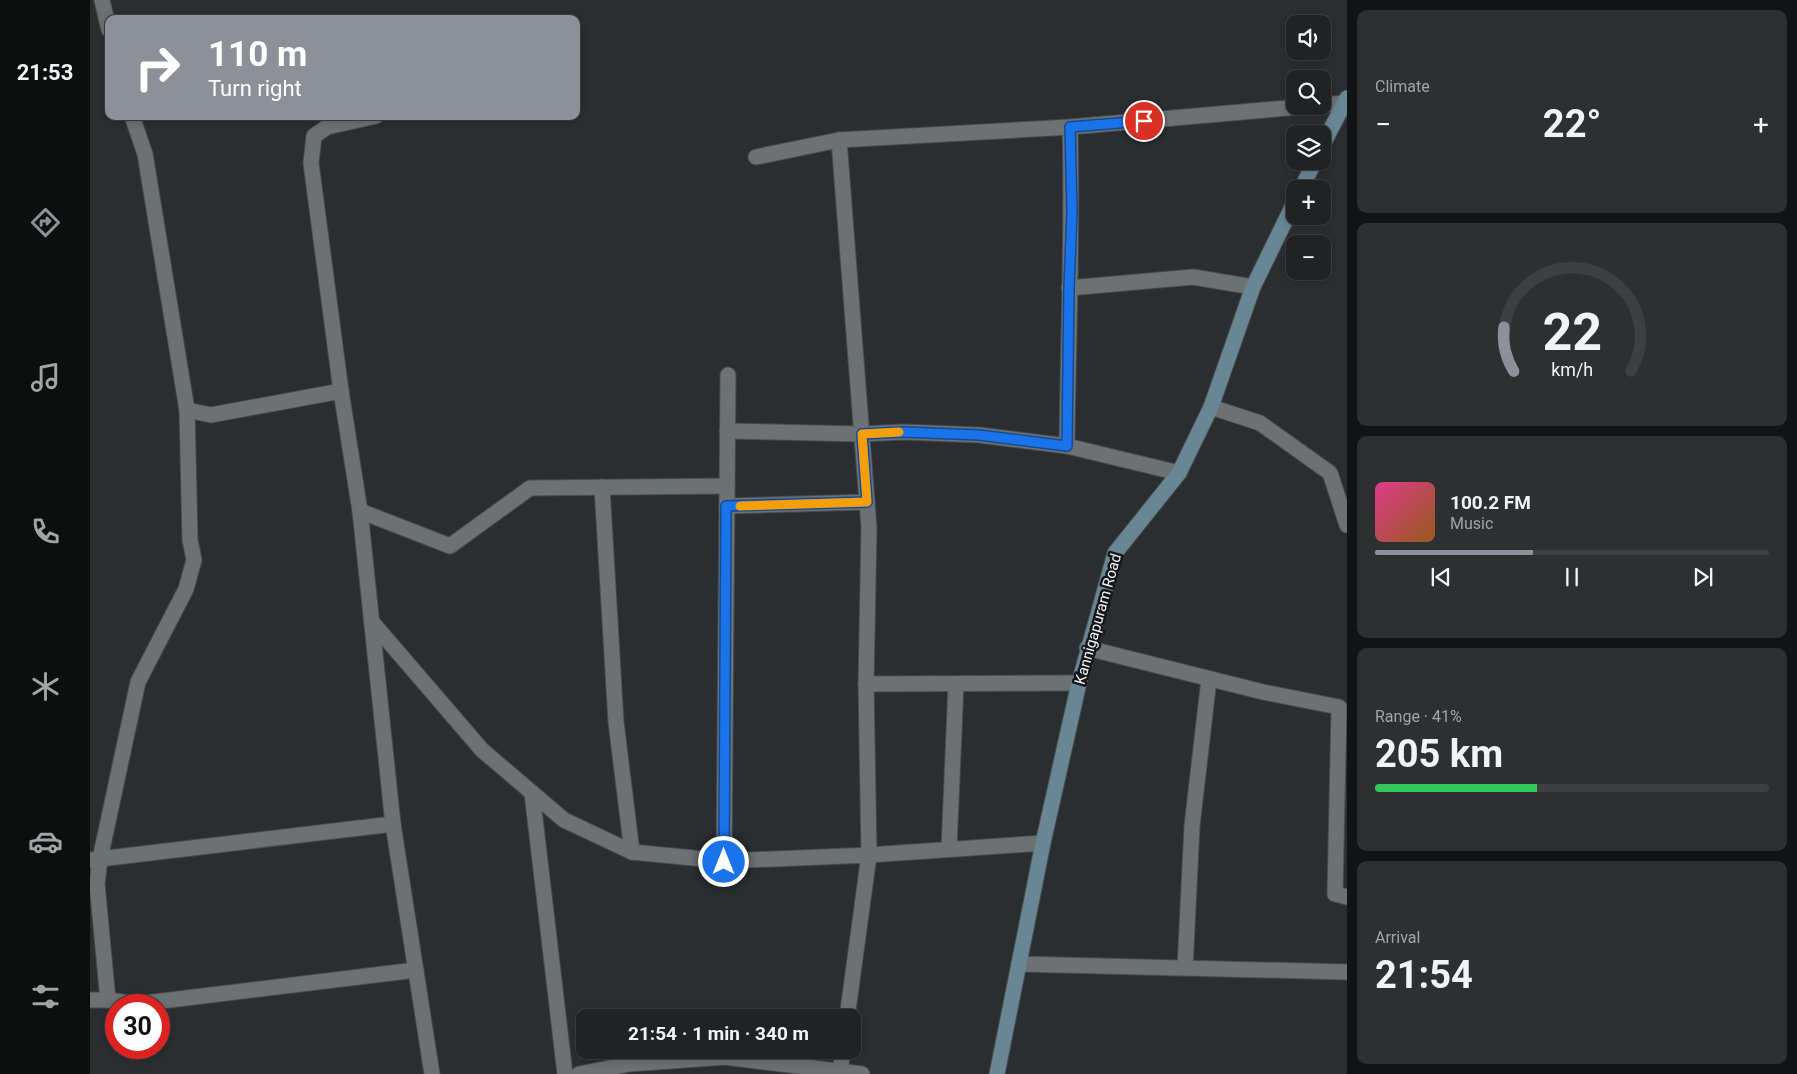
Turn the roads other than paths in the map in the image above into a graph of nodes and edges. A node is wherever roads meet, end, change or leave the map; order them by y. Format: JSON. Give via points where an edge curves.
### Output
{"nodes":[{"id":1,"x":102,"y":0,"type":"edge"},
{"id":2,"x":106,"y":15,"type":"edge"},
{"id":3,"x":1345,"y":101,"type":"edge"},
{"id":4,"x":1331,"y":103,"type":"edge"},
{"id":5,"x":1286,"y":108,"type":"edge"},
{"id":6,"x":133,"y":120,"type":"edge"},
{"id":7,"x":358,"y":120,"type":"edge"},
{"id":8,"x":1070,"y":127,"type":"junction"},
{"id":9,"x":1331,"y":128,"type":"edge"},
{"id":10,"x":839,"y":140,"type":"junction"},
{"id":11,"x":756,"y":157,"type":"dead end"},
{"id":12,"x":1286,"y":219,"type":"edge"},
{"id":13,"x":1253,"y":287,"type":"junction"},
{"id":14,"x":1069,"y":288,"type":"junction"},
{"id":15,"x":728,"y":375,"type":"dead end"},
{"id":16,"x":341,"y":391,"type":"junction"},
{"id":17,"x":1211,"y":407,"type":"junction"},
{"id":18,"x":187,"y":410,"type":"junction"},
{"id":19,"x":727,"y":431,"type":"junction"},
{"id":20,"x":862,"y":434,"type":"junction"},
{"id":21,"x":1067,"y":446,"type":"junction"},
{"id":22,"x":1179,"y":473,"type":"junction"},
{"id":23,"x":727,"y":486,"type":"junction"},
{"id":24,"x":602,"y":487,"type":"junction"},
{"id":25,"x":867,"y":502,"type":"junction"},
{"id":26,"x":726,"y":506,"type":"junction"},
{"id":27,"x":360,"y":511,"type":"junction"},
{"id":28,"x":1347,"y":525,"type":"edge"},
{"id":29,"x":372,"y":622,"type":"junction"},
{"id":30,"x":1088,"y":648,"type":"junction"},
{"id":31,"x":1209,"y":678,"type":"junction"},
{"id":32,"x":1078,"y":683,"type":"junction"},
{"id":33,"x":866,"y":684,"type":"junction"},
{"id":34,"x":956,"y":684,"type":"junction"},
{"id":35,"x":532,"y":793,"type":"junction"},
{"id":36,"x":393,"y":824,"type":"junction"},
{"id":37,"x":1043,"y":843,"type":"junction"},
{"id":38,"x":949,"y":849,"type":"junction"},
{"id":39,"x":632,"y":852,"type":"junction"},
{"id":40,"x":869,"y":855,"type":"junction"},
{"id":41,"x":95,"y":859,"type":"edge"},
{"id":42,"x":724,"y":862,"type":"junction"},
{"id":43,"x":1347,"y":897,"type":"edge"},
{"id":44,"x":1019,"y":964,"type":"junction"},
{"id":45,"x":1185,"y":968,"type":"junction"},
{"id":46,"x":416,"y":970,"type":"junction"},
{"id":47,"x":1347,"y":972,"type":"edge"},
{"id":48,"x":107,"y":994,"type":"edge"},
{"id":49,"x":90,"y":1000,"type":"edge"},
{"id":50,"x":105,"y":1000,"type":"edge"},
{"id":51,"x":170,"y":1000,"type":"edge"},
{"id":52,"x":849,"y":1009,"type":"edge"},
{"id":53,"x":842,"y":1059,"type":"edge"},
{"id":54,"x":840,"y":1072,"type":"edge"},
{"id":55,"x":432,"y":1074,"type":"edge"},
{"id":56,"x":565,"y":1074,"type":"edge"},
{"id":57,"x":579,"y":1074,"type":"edge"},
{"id":58,"x":862,"y":1074,"type":"edge"},
{"id":59,"x":997,"y":1074,"type":"edge"}],
"edges":[{"from":1,"to":2,"type":"street"},
{"from":3,"to":4,"type":"street"},
{"from":3,"to":9,"type":"street"},
{"from":5,"to":8,"type":"street"},
{"from":6,"to":18,"type":"street","via":[[145,154]]},
{"from":7,"to":16,"type":"street","via":[[327,127],[314,136],[311,163]]},
{"from":8,"to":10,"type":"street"},
{"from":8,"to":14,"type":"street","via":[[1072,212]]},
{"from":10,"to":11,"type":"street"},
{"from":10,"to":20,"type":"street"},
{"from":12,"to":13,"type":"street","name":"Kannigapuram Road"},
{"from":13,"to":14,"type":"street","via":[[1193,277]]},
{"from":13,"to":17,"type":"street","name":"Kannigapuram Road"},
{"from":14,"to":21,"type":"street"},
{"from":15,"to":19,"type":"street"},
{"from":16,"to":18,"type":"street","via":[[211,415]]},
{"from":16,"to":27,"type":"street"},
{"from":17,"to":22,"type":"street","name":"Kannigapuram Road"},
{"from":17,"to":28,"type":"street","via":[[1260,423],[1330,473]]},
{"from":18,"to":41,"type":"street","via":[[190,540],[194,560],[186,589],[138,682]]},
{"from":19,"to":20,"type":"street"},
{"from":19,"to":23,"type":"street"},
{"from":20,"to":21,"type":"street","via":[[979,435]]},
{"from":20,"to":25,"type":"street"},
{"from":21,"to":22,"type":"street"},
{"from":22,"to":30,"type":"street","name":"Kannigapuram Road","via":[[1115,553]]},
{"from":23,"to":24,"type":"street"},
{"from":23,"to":26,"type":"street"},
{"from":24,"to":27,"type":"street","via":[[530,488],[450,546]]},
{"from":24,"to":39,"type":"street","via":[[616,722]]},
{"from":25,"to":26,"type":"street"},
{"from":25,"to":33,"type":"street"},
{"from":26,"to":42,"type":"street"},
{"from":27,"to":29,"type":"street"},
{"from":29,"to":35,"type":"street","via":[[482,750]]},
{"from":29,"to":36,"type":"street"},
{"from":30,"to":31,"type":"street"},
{"from":30,"to":32,"type":"street","name":"Kannigapuram Road"},
{"from":31,"to":43,"type":"street","via":[[1340,707],[1334,894]]},
{"from":31,"to":45,"type":"street","via":[[1192,826]]},
{"from":32,"to":34,"type":"street"},
{"from":32,"to":37,"type":"street","name":"Kannigapuram Road"},
{"from":33,"to":34,"type":"street"},
{"from":33,"to":40,"type":"street"},
{"from":34,"to":38,"type":"street"},
{"from":35,"to":39,"type":"street","via":[[564,820]]},
{"from":35,"to":56,"type":"street"},
{"from":36,"to":41,"type":"street"},
{"from":36,"to":46,"type":"street"},
{"from":37,"to":38,"type":"street"},
{"from":37,"to":44,"type":"street","name":"Kannigapuram Road"},
{"from":38,"to":40,"type":"street"},
{"from":39,"to":42,"type":"street"},
{"from":40,"to":42,"type":"street"},
{"from":40,"to":52,"type":"street"},
{"from":41,"to":48,"type":"street"},
{"from":44,"to":45,"type":"street"},
{"from":44,"to":59,"type":"street","name":"Kannigapuram Road"},
{"from":45,"to":47,"type":"street"},
{"from":46,"to":51,"type":"street"},
{"from":46,"to":55,"type":"street"},
{"from":49,"to":50,"type":"street"},
{"from":53,"to":54,"type":"street"},
{"from":54,"to":57,"type":"street","via":[[725,1057],[629,1064]]},
{"from":54,"to":58,"type":"street"}]}
